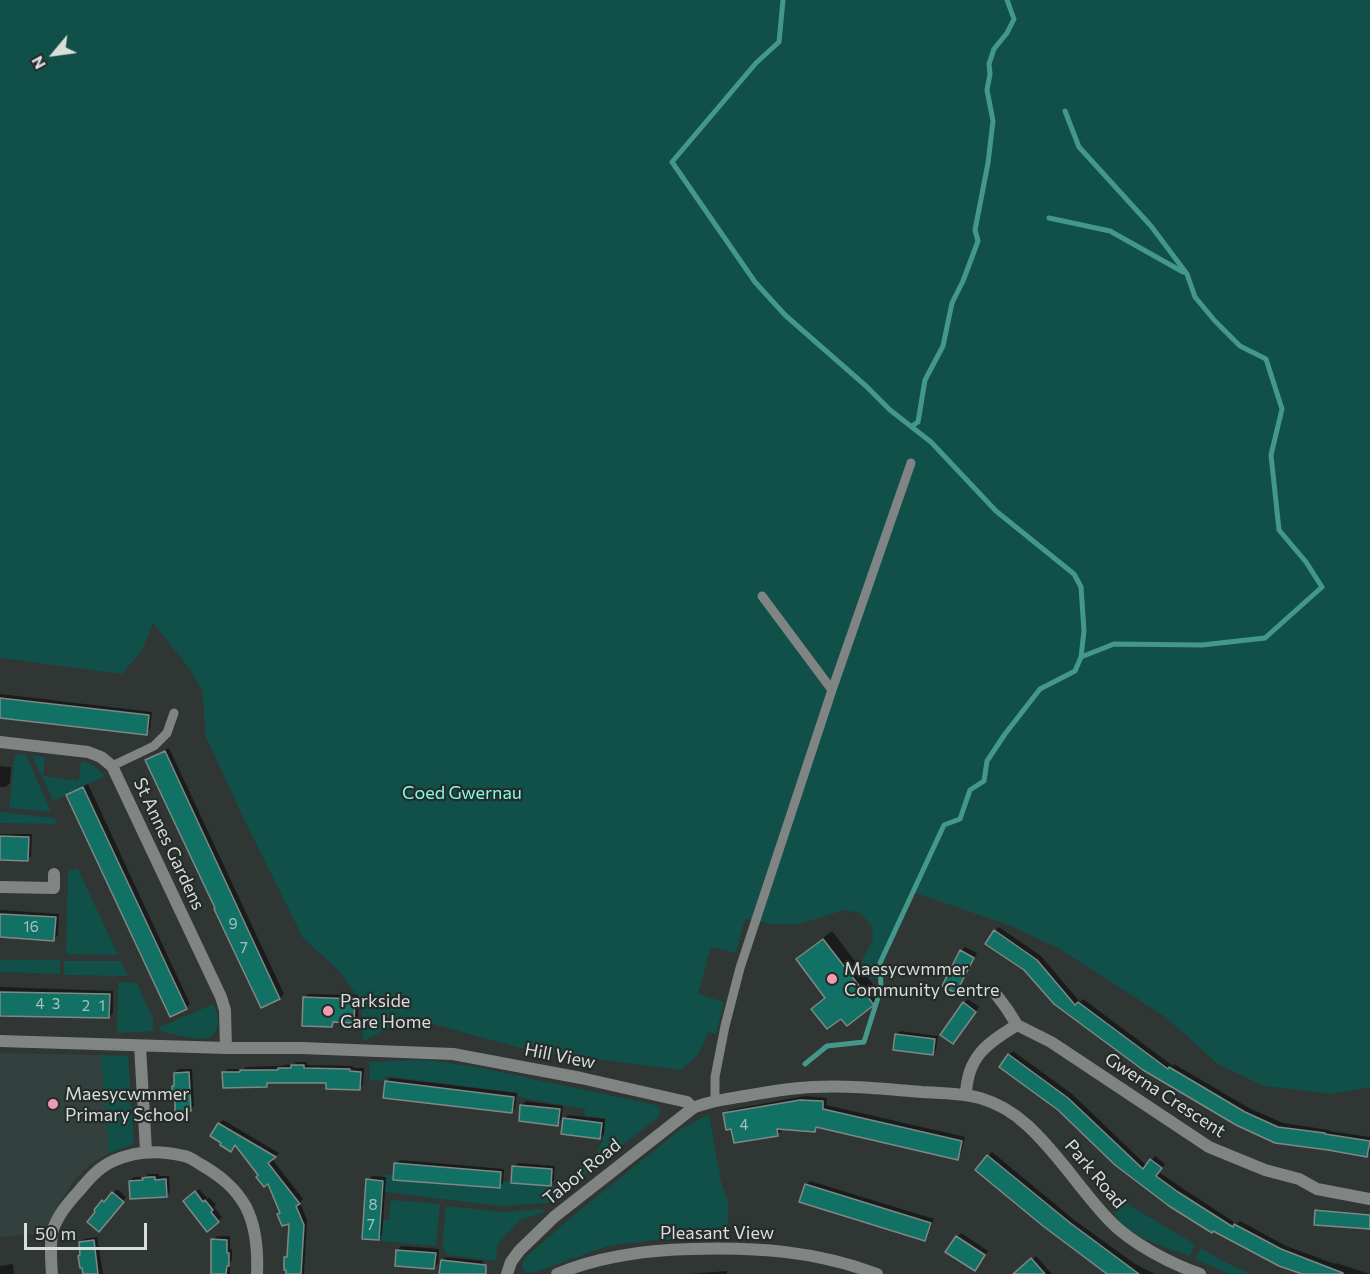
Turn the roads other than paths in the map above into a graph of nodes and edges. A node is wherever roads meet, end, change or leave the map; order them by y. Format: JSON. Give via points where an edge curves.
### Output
{"nodes":[{"id":1,"x":911,"y":463,"type":"dead end"},
{"id":2,"x":762,"y":596,"type":"dead end"},
{"id":3,"x":832,"y":690,"type":"junction"},
{"id":4,"x":174,"y":713,"type":"dead end"},
{"id":5,"x":0,"y":741,"type":"edge"},
{"id":6,"x":112,"y":766,"type":"junction"},
{"id":7,"x":54,"y":874,"type":"dead end"},
{"id":8,"x":0,"y":887,"type":"edge"},
{"id":9,"x":994,"y":993,"type":"dead end"},
{"id":10,"x":1017,"y":1025,"type":"junction"},
{"id":11,"x":0,"y":1041,"type":"edge"},
{"id":12,"x":140,"y":1046,"type":"junction"},
{"id":13,"x":226,"y":1048,"type":"junction"},
{"id":14,"x":966,"y":1095,"type":"junction"},
{"id":15,"x":715,"y":1101,"type":"junction"},
{"id":16,"x":693,"y":1108,"type":"junction"},
{"id":17,"x":146,"y":1151,"type":"junction"},
{"id":18,"x":1370,"y":1199,"type":"edge"},
{"id":19,"x":52,"y":1274,"type":"edge"},
{"id":20,"x":257,"y":1274,"type":"edge"},
{"id":21,"x":507,"y":1274,"type":"edge"},
{"id":22,"x":557,"y":1274,"type":"edge"},
{"id":23,"x":877,"y":1274,"type":"edge"},
{"id":24,"x":1200,"y":1274,"type":"edge"}],
"edges":[{"from":1,"to":3,"type":"lane"},
{"from":2,"to":3,"type":"lane"},
{"from":3,"to":15,"type":"lane","via":[[740,968],[715,1077]]},
{"from":4,"to":6,"type":"lane","via":[[167,733],[154,746]]},
{"from":5,"to":6,"type":"street","name":"St Annes Gardens","via":[[88,752]]},
{"from":6,"to":13,"type":"street","name":"St Annes Gardens","via":[[221,996]]},
{"from":7,"to":8,"type":"street","via":[[54,888]]},
{"from":9,"to":10,"type":"street","name":"Gwerna Crescent"},
{"from":10,"to":14,"type":"street","via":[[980,1051],[970,1071]]},
{"from":10,"to":18,"type":"street","name":"Gwerna Crescent","via":[[1051,1042],[1209,1147],[1317,1189]]},
{"from":11,"to":12,"type":"street","name":"Hill View"},
{"from":12,"to":13,"type":"street","name":"Hill View"},
{"from":12,"to":17,"type":"street"},
{"from":13,"to":16,"type":"street","name":"Hill View","via":[[453,1054],[581,1078],[687,1102]]},
{"from":14,"to":15,"type":"street","via":[[813,1087]]},
{"from":14,"to":24,"type":"street","name":"Park Road","via":[[990,1102],[1027,1125],[1112,1223],[1162,1257]]},
{"from":15,"to":16,"type":"street"},
{"from":16,"to":21,"type":"street","name":"Tabor Road","via":[[547,1223],[519,1251]]},
{"from":17,"to":19,"type":"street","via":[[111,1162],[93,1174],[65,1206],[52,1232]]},
{"from":17,"to":20,"type":"street","via":[[186,1156],[230,1184],[253,1225]]},
{"from":22,"to":23,"type":"street","name":"Pleasant View","via":[[605,1258],[655,1250],[746,1248],[826,1259]]}]}
